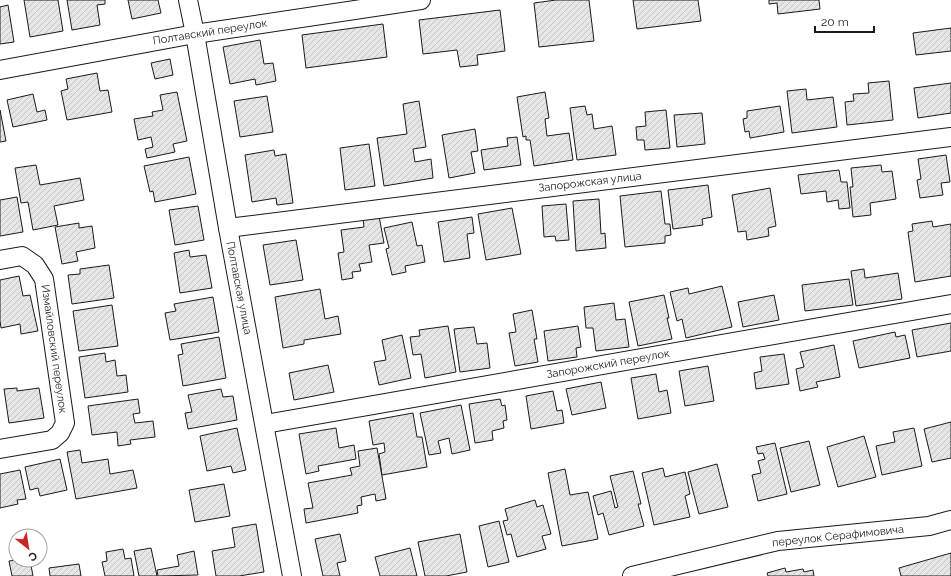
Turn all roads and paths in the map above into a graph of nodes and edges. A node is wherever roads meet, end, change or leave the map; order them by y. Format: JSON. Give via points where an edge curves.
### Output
{"nodes":[{"id":1,"x":188,"y":0,"type":"edge"},
{"id":2,"x":421,"y":0,"type":"edge"},
{"id":3,"x":195,"y":34,"type":"junction"},
{"id":4,"x":0,"y":70,"type":"edge"},
{"id":5,"x":951,"y":136,"type":"edge"},
{"id":6,"x":228,"y":228,"type":"junction"},
{"id":7,"x":0,"y":260,"type":"edge"},
{"id":8,"x":951,"y":304,"type":"edge"},
{"id":9,"x":265,"y":424,"type":"junction"},
{"id":10,"x":0,"y":449,"type":"edge"},
{"id":11,"x":951,"y":520,"type":"edge"},
{"id":12,"x":292,"y":576,"type":"edge"},
{"id":13,"x":632,"y":576,"type":"edge"}],
"edges":[{"from":1,"to":3,"type":"street","name":"Полтавская улица"},
{"from":2,"to":3,"type":"street","name":"Полтавский переулок"},
{"from":3,"to":4,"type":"street","name":"Полтавский переулок"},
{"from":3,"to":6,"type":"street","name":"Полтавская улица"},
{"from":5,"to":6,"type":"street","name":"Запорожская улица"},
{"from":6,"to":9,"type":"street","name":"Полтавская улица"},
{"from":7,"to":10,"type":"street","name":"Измайловский переулок","via":[[22,256],[35,265],[44,279],[65,423],[60,433],[52,440]]},
{"from":8,"to":9,"type":"street","name":"Запорожский переулок"},
{"from":9,"to":12,"type":"street","name":"Полтавская улица"},
{"from":11,"to":13,"type":"street","name":"переулок Серафимовича","via":[[929,526],[778,541]]}]}
